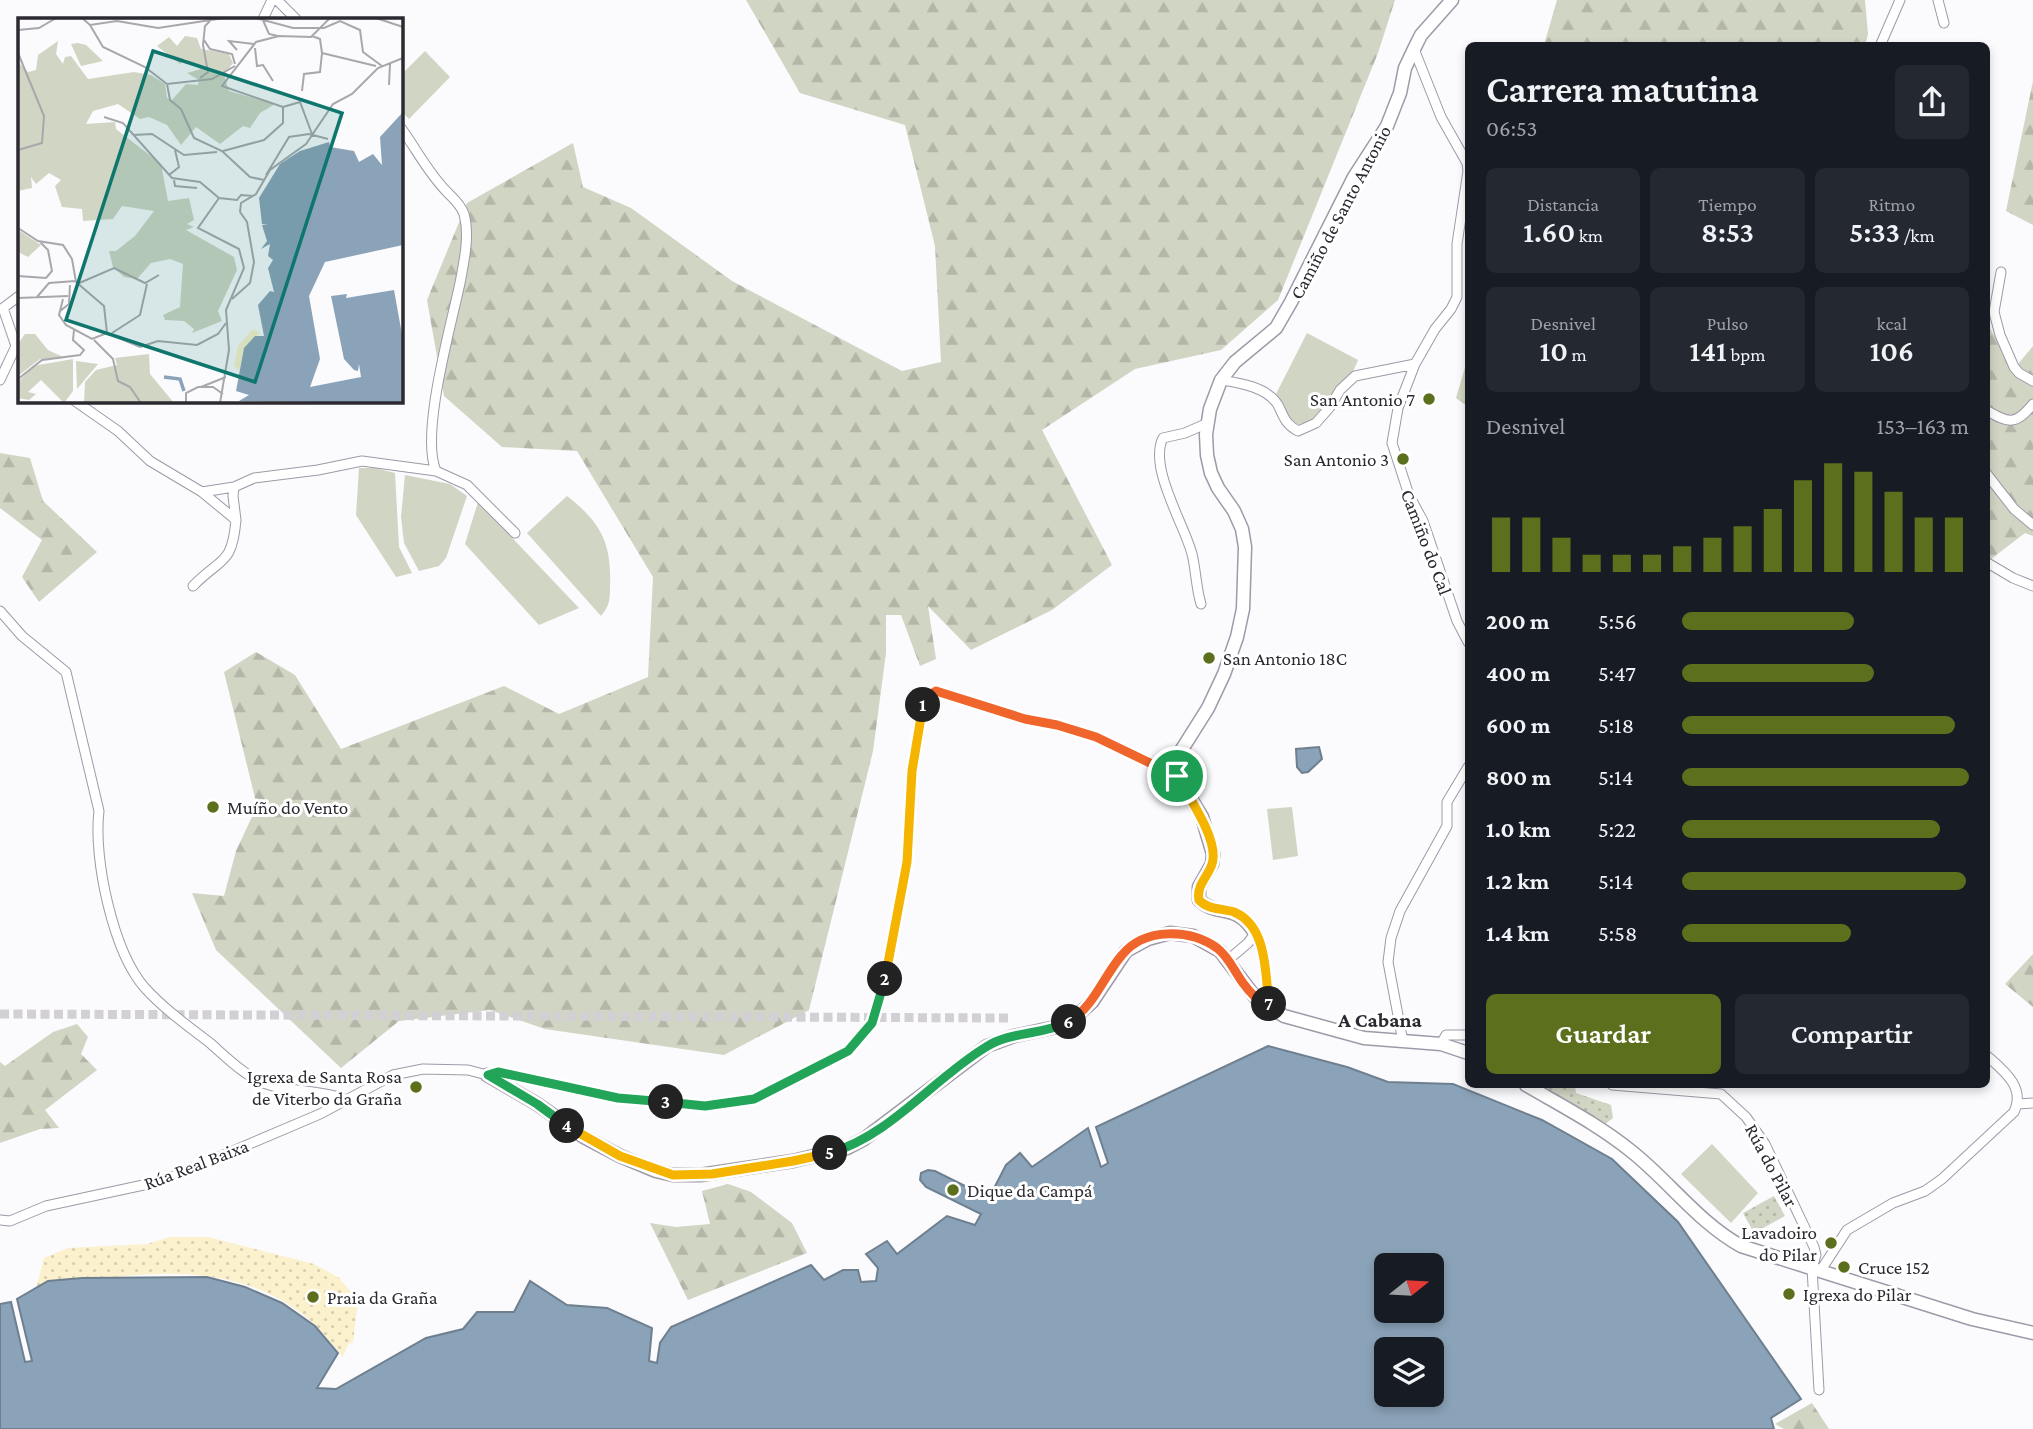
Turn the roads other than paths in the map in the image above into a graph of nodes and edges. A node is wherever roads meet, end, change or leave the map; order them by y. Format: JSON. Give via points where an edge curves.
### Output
{"nodes":[{"id":1,"x":274,"y":0,"type":"edge"},
{"id":2,"x":1451,"y":0,"type":"edge"},
{"id":3,"x":1900,"y":0,"type":"edge"},
{"id":4,"x":1938,"y":0,"type":"edge"},
{"id":5,"x":264,"y":18,"type":"edge"},
{"id":6,"x":295,"y":18,"type":"edge"},
{"id":7,"x":1944,"y":23,"type":"dead end"},
{"id":8,"x":1882,"y":42,"type":"edge"},
{"id":9,"x":1414,"y":49,"type":"junction"},
{"id":10,"x":402,"y":130,"type":"edge"},
{"id":11,"x":1465,"y":159,"type":"edge"},
{"id":12,"x":1465,"y":191,"type":"edge"},
{"id":13,"x":2001,"y":272,"type":"dead end"},
{"id":14,"x":18,"y":297,"type":"edge"},
{"id":15,"x":1,"y":307,"type":"edge"},
{"id":16,"x":18,"y":348,"type":"edge"},
{"id":17,"x":1415,"y":364,"type":"junction"},
{"id":18,"x":0,"y":380,"type":"edge"},
{"id":19,"x":1221,"y":380,"type":"junction"},
{"id":20,"x":2033,"y":381,"type":"edge"},
{"id":21,"x":76,"y":402,"type":"edge"},
{"id":22,"x":2033,"y":404,"type":"edge"},
{"id":23,"x":1990,"y":412,"type":"edge"},
{"id":24,"x":1208,"y":423,"type":"junction"},
{"id":25,"x":436,"y":471,"type":"junction"},
{"id":26,"x":1990,"y":478,"type":"edge"},
{"id":27,"x":234,"y":487,"type":"junction"},
{"id":28,"x":202,"y":492,"type":"junction"},
{"id":29,"x":236,"y":520,"type":"junction"},
{"id":30,"x":2033,"y":525,"type":"edge"},
{"id":31,"x":515,"y":533,"type":"dead end"},
{"id":32,"x":1990,"y":564,"type":"edge"},
{"id":33,"x":193,"y":586,"type":"dead end"},
{"id":34,"x":2033,"y":586,"type":"edge"},
{"id":35,"x":1200,"y":604,"type":"dead end"},
{"id":36,"x":0,"y":611,"type":"edge"},
{"id":37,"x":1465,"y":636,"type":"edge"},
{"id":38,"x":1465,"y":772,"type":"edge"},
{"id":39,"x":1177,"y":776,"type":"junction"},
{"id":40,"x":1255,"y":933,"type":"junction"},
{"id":41,"x":1228,"y":960,"type":"junction"},
{"id":42,"x":1270,"y":1009,"type":"junction"},
{"id":43,"x":1465,"y":1035,"type":"edge"},
{"id":44,"x":1403,"y":1042,"type":"junction"},
{"id":45,"x":1441,"y":1044,"type":"junction"},
{"id":46,"x":1465,"y":1052,"type":"edge"},
{"id":47,"x":1990,"y":1058,"type":"edge"},
{"id":48,"x":488,"y":1075,"type":"junction"},
{"id":49,"x":1531,"y":1088,"type":"edge"},
{"id":50,"x":1679,"y":1088,"type":"edge"},
{"id":51,"x":1723,"y":1090,"type":"edge"},
{"id":52,"x":344,"y":1099,"type":"junction"},
{"id":53,"x":2033,"y":1103,"type":"edge"},
{"id":54,"x":2018,"y":1104,"type":"junction"},
{"id":55,"x":0,"y":1220,"type":"edge"},
{"id":56,"x":1816,"y":1269,"type":"junction"},
{"id":57,"x":2033,"y":1333,"type":"edge"},
{"id":58,"x":1819,"y":1390,"type":"dead end"}],
"edges":[{"from":1,"to":5,"type":"street"},
{"from":1,"to":6,"type":"street"},
{"from":2,"to":9,"type":"street","name":"Camiño de Santo Antonio"},
{"from":3,"to":8,"type":"street"},
{"from":4,"to":7,"type":"street"},
{"from":9,"to":11,"type":"street","name":"Camiño do Cal","via":[[1441,117]]},
{"from":9,"to":19,"type":"street","name":"Camiño de Santo Antonio","via":[[1387,126],[1354,177],[1292,302],[1276,328]]},
{"from":10,"to":25,"type":"street","via":[[430,174],[463,211],[466,230],[464,261],[435,402],[430,443]]},
{"from":12,"to":17,"type":"street","name":"Camiño do Cal","via":[[1457,244],[1457,297]]},
{"from":13,"to":20,"type":"street","via":[[1994,312],[2000,335],[2014,366]]},
{"from":14,"to":15,"type":"street"},
{"from":15,"to":16,"type":"street"},
{"from":16,"to":18,"type":"street"},
{"from":17,"to":19,"type":"street","via":[[1355,376],[1316,423],[1298,431],[1285,422],[1269,396],[1245,384]]},
{"from":17,"to":37,"type":"street","name":"Camiño do Cal","via":[[1398,408],[1392,443]]},
{"from":19,"to":24,"type":"street","name":"Camiño de Santo Antonio"},
{"from":21,"to":28,"type":"street","via":[[150,461]]},
{"from":22,"to":23,"type":"street","via":[[2016,420],[2007,421]]},
{"from":24,"to":35,"type":"street","via":[[1163,438],[1160,447],[1168,495],[1192,554]]},
{"from":24,"to":39,"type":"street","name":"Camiño de Santo Antonio","via":[[1211,473],[1244,536],[1243,609],[1224,674],[1179,754]]},
{"from":25,"to":27,"type":"street","via":[[362,461],[254,478]]},
{"from":25,"to":31,"type":"street","via":[[467,485]]},
{"from":26,"to":30,"type":"street"},
{"from":27,"to":28,"type":"street"},
{"from":27,"to":29,"type":"street"},
{"from":28,"to":29,"type":"street"},
{"from":29,"to":33,"type":"street","via":[[234,542],[226,559]]},
{"from":32,"to":34,"type":"street"},
{"from":36,"to":52,"type":"street","via":[[66,672],[99,811],[100,870],[106,900],[124,951],[143,986],[254,1078]]},
{"from":38,"to":44,"type":"street","via":[[1447,802],[1447,826],[1400,911],[1391,938],[1388,962]]},
{"from":39,"to":40,"type":"street","via":[[1202,817],[1213,855],[1199,887],[1199,900],[1241,916]]},
{"from":39,"to":48,"type":"street","name":"Rúa Real Baixa","via":[[1096,737],[936,691],[926,698],[921,713],[912,771],[907,862],[883,986],[872,1023],[848,1051],[754,1099],[705,1106],[618,1098],[498,1072]]},
{"from":40,"to":41,"type":"street"},
{"from":40,"to":42,"type":"street","via":[[1265,961]]},
{"from":41,"to":42,"type":"street","via":[[1246,988]]},
{"from":41,"to":48,"type":"street","via":[[1203,940],[1179,934],[1160,935],[1131,947],[1092,1002],[1072,1020],[988,1046],[864,1139],[793,1161],[700,1175],[663,1173],[584,1137]]},
{"from":42,"to":44,"type":"street","via":[[1293,1020],[1364,1038]]},
{"from":43,"to":45,"type":"street","via":[[1446,1035]]},
{"from":44,"to":45,"type":"street"},
{"from":45,"to":46,"type":"street"},
{"from":47,"to":54,"type":"street","via":[[2007,1073]]},
{"from":48,"to":52,"type":"street","name":"Rúa Real Baixa","via":[[423,1069],[393,1075]]},
{"from":49,"to":56,"type":"street","via":[[1629,1150],[1725,1237]]},
{"from":50,"to":51,"type":"street","name":"Rúa do Pilar"},
{"from":51,"to":56,"type":"street","name":"Rúa do Pilar","via":[[1765,1144],[1814,1247]]},
{"from":52,"to":55,"type":"street","name":"Rúa Real Baixa","via":[[320,1114],[162,1181]]},
{"from":53,"to":54,"type":"street"},
{"from":54,"to":56,"type":"street","via":[[1925,1191],[1893,1203],[1847,1230]]},
{"from":56,"to":57,"type":"street","via":[[1972,1319]]},
{"from":56,"to":58,"type":"street","name":"Rúa do Pilar"}]}
